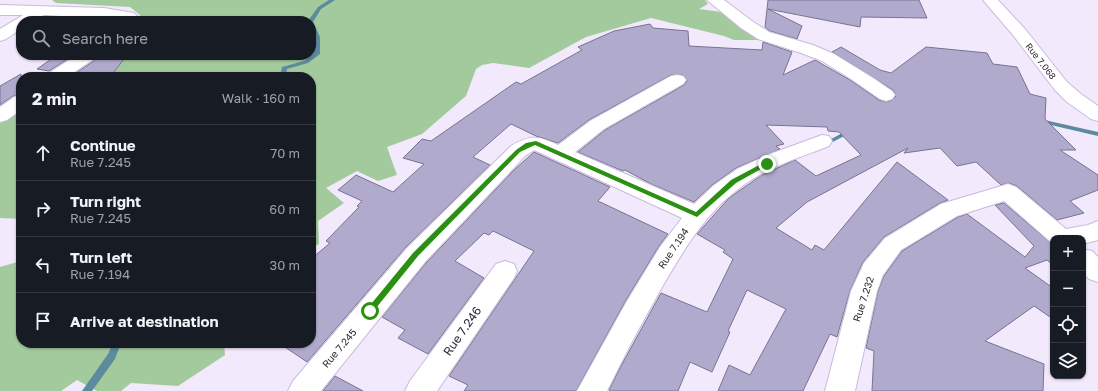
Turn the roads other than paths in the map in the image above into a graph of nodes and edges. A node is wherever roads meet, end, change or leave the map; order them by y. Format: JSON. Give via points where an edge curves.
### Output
{"nodes":[{"id":1,"x":990,"y":0,"type":"edge"},
{"id":2,"x":723,"y":2,"type":"edge"},
{"id":3,"x":0,"y":10,"type":"edge"},
{"id":4,"x":41,"y":10,"type":"junction"},
{"id":5,"x":32,"y":16,"type":"edge"},
{"id":6,"x":129,"y":16,"type":"edge"},
{"id":7,"x":16,"y":26,"type":"edge"},
{"id":8,"x":0,"y":36,"type":"edge"},
{"id":9,"x":80,"y":60,"type":"edge"},
{"id":10,"x":62,"y":72,"type":"edge"},
{"id":11,"x":677,"y":80,"type":"dead end"},
{"id":12,"x":886,"y":95,"type":"dead end"},
{"id":13,"x":16,"y":105,"type":"edge"},
{"id":14,"x":1098,"y":115,"type":"edge"},
{"id":15,"x":0,"y":116,"type":"edge"},
{"id":16,"x":822,"y":141,"type":"dead end"},
{"id":17,"x":560,"y":154,"type":"junction"},
{"id":18,"x":697,"y":215,"type":"junction"},
{"id":19,"x":1098,"y":230,"type":"edge"},
{"id":20,"x":1058,"y":235,"type":"edge"},
{"id":21,"x":1081,"y":235,"type":"edge"},
{"id":22,"x":1086,"y":261,"type":"edge"},
{"id":23,"x":505,"y":271,"type":"dead end"},
{"id":24,"x":1098,"y":272,"type":"edge"},
{"id":25,"x":303,"y":391,"type":"edge"},
{"id":26,"x":420,"y":391,"type":"edge"},
{"id":27,"x":592,"y":391,"type":"edge"},
{"id":28,"x":840,"y":391,"type":"edge"}],
"edges":[{"from":1,"to":14,"type":"street","name":"Rue 7.068","via":[[1061,86]]},
{"from":2,"to":12,"type":"street","via":[[758,32],[808,49],[859,76]]},
{"from":3,"to":4,"type":"street"},
{"from":4,"to":5,"type":"street"},
{"from":4,"to":6,"type":"street"},
{"from":7,"to":8,"type":"street"},
{"from":9,"to":10,"type":"street"},
{"from":11,"to":17,"type":"street","via":[[597,125]]},
{"from":13,"to":15,"type":"street"},
{"from":16,"to":18,"type":"street","name":"Rue 7.194","via":[[767,164],[734,182]]},
{"from":17,"to":18,"type":"street","name":"Rue 7.245"},
{"from":17,"to":25,"type":"street","name":"Rue 7.245","via":[[536,143],[518,151],[416,254]]},
{"from":18,"to":27,"type":"street","name":"Rue 7.194","via":[[676,241],[623,330]]},
{"from":19,"to":21,"type":"street"},
{"from":20,"to":28,"type":"street","name":"Rue 7.232","via":[[1008,192],[949,210],[893,244],[873,270],[864,291]]},
{"from":22,"to":24,"type":"street"},
{"from":23,"to":26,"type":"street","name":"Rue 7.246"}]}
